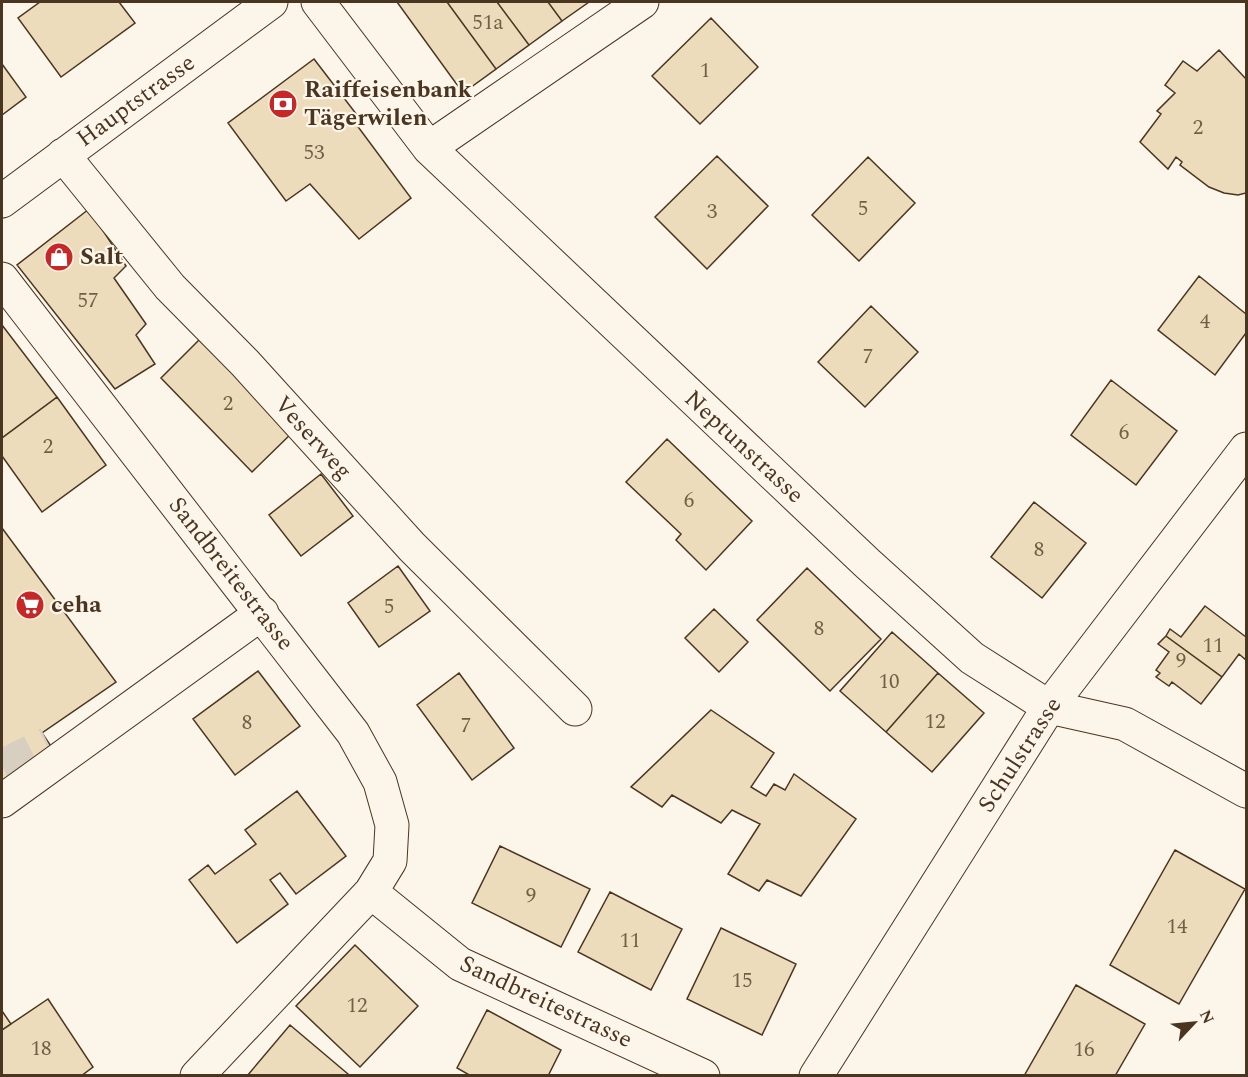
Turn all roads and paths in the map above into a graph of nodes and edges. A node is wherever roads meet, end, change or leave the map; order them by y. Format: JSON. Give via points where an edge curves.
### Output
{"nodes":[{"id":1,"x":271,"y":2,"type":"edge"},
{"id":2,"x":318,"y":2,"type":"edge"},
{"id":3,"x":642,"y":2,"type":"edge"},
{"id":4,"x":429,"y":148,"type":"junction"},
{"id":5,"x":63,"y":154,"type":"junction"},
{"id":6,"x":2,"y":201,"type":"edge"},
{"id":7,"x":2,"y":279,"type":"edge"},
{"id":8,"x":1246,"y":449,"type":"edge"},
{"id":9,"x":262,"y":613,"type":"junction"},
{"id":10,"x":150,"y":694,"type":"junction"},
{"id":11,"x":1049,"y":707,"type":"junction"},
{"id":12,"x":575,"y":709,"type":"dead end"},
{"id":13,"x":48,"y":743,"type":"tunnel mouth"},
{"id":14,"x":1246,"y":791,"type":"edge"},
{"id":15,"x":2,"y":801,"type":"edge"},
{"id":16,"x":371,"y":892,"type":"junction"},
{"id":17,"x":197,"y":1076,"type":"edge"},
{"id":18,"x":703,"y":1076,"type":"edge"},
{"id":19,"x":816,"y":1076,"type":"edge"}],
"edges":[{"from":1,"to":5,"type":"street","name":"Hauptstrasse"},
{"from":2,"to":4,"type":"street","name":"Neptunstrasse"},
{"from":3,"to":4,"type":"street"},
{"from":4,"to":11,"type":"street","name":"Neptunstrasse","via":[[972,658]]},
{"from":5,"to":6,"type":"street","name":"Hauptstrasse"},
{"from":5,"to":12,"type":"street","name":"Veserweg","via":[[170,287],[245,363],[412,547]]},
{"from":7,"to":9,"type":"street","name":"Sandbreitestrasse"},
{"from":8,"to":11,"type":"street","name":"Schulstrasse"},
{"from":9,"to":10,"type":"street"},
{"from":9,"to":16,"type":"street","name":"Sandbreitestrasse","via":[[353,733],[380,782],[392,825],[390,861]]},
{"from":10,"to":13,"type":"street","via":[[123,692]]},
{"from":10,"to":15,"type":"street"},
{"from":11,"to":14,"type":"street","name":"Neptunstrasse","via":[[1125,724]]},
{"from":11,"to":19,"type":"street","name":"Schulstrasse"},
{"from":16,"to":17,"type":"street","name":"Sandbreitestrasse"},
{"from":16,"to":18,"type":"street","name":"Sandbreitestrasse","via":[[460,964]]}]}
